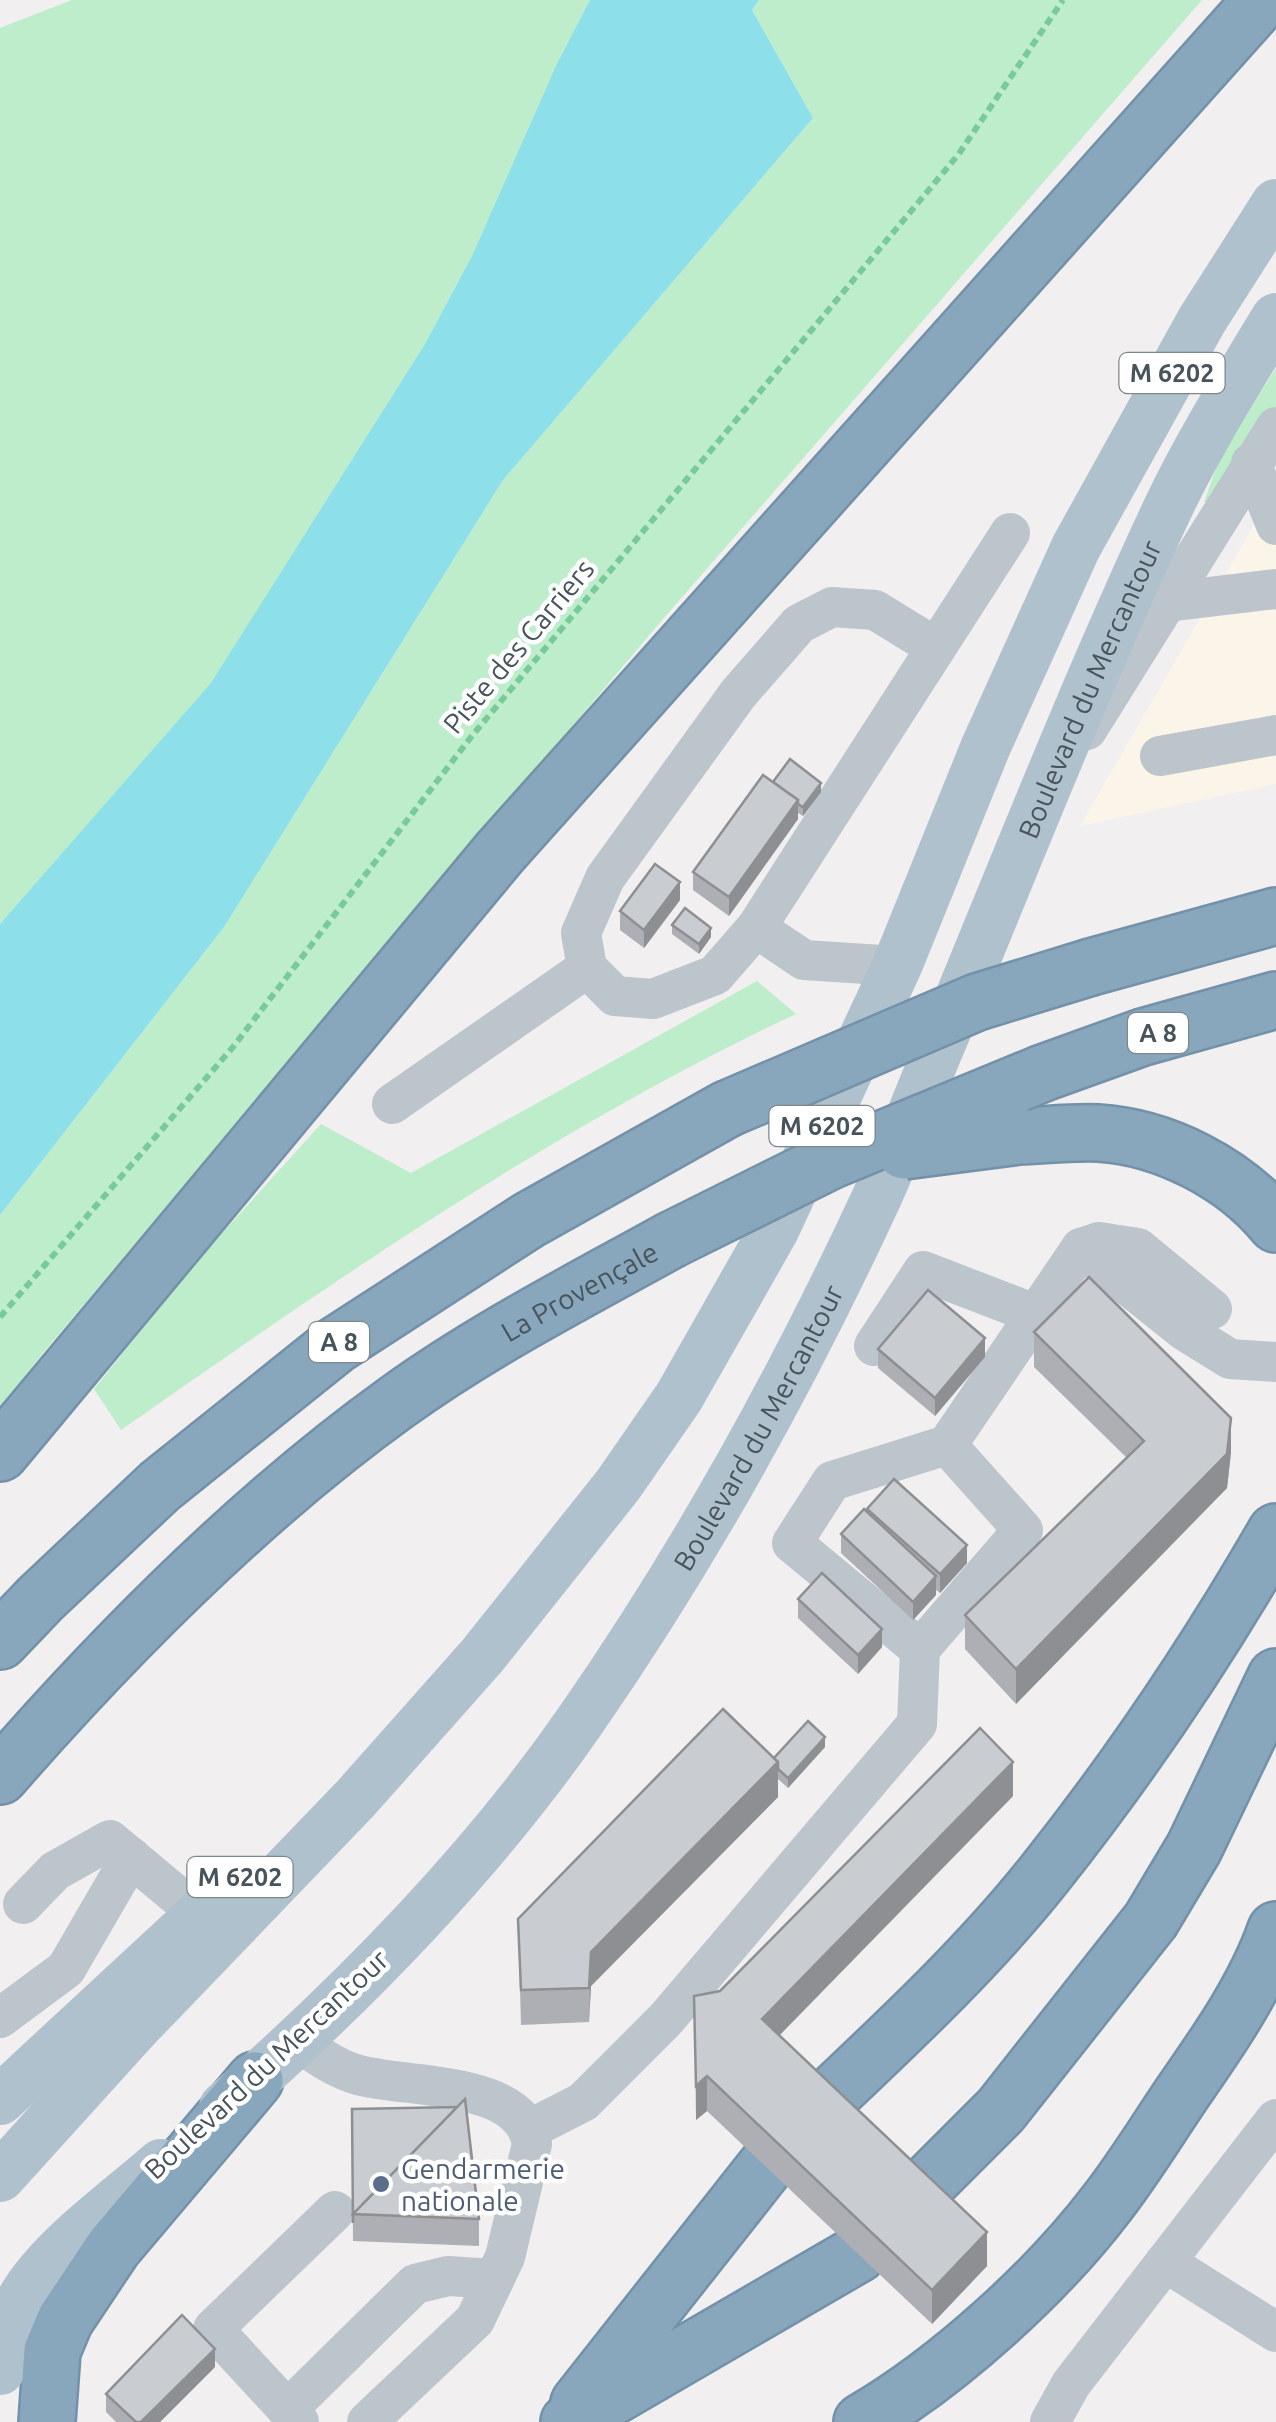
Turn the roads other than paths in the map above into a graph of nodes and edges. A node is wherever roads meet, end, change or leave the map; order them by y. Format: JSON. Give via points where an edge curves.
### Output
{"nodes":[{"id":1,"x":1262,"y":0,"type":"edge"},
{"id":2,"x":1276,"y":204,"type":"edge"},
{"id":3,"x":1276,"y":318,"type":"edge"},
{"id":4,"x":1276,"y":426,"type":"edge"},
{"id":5,"x":1251,"y":462,"type":"junction"},
{"id":6,"x":1276,"y":525,"type":"edge"},
{"id":7,"x":1010,"y":533,"type":"dead end"},
{"id":8,"x":1276,"y":589,"type":"edge"},
{"id":9,"x":1168,"y":602,"type":"junction"},
{"id":10,"x":935,"y":647,"type":"junction"},
{"id":11,"x":1276,"y":735,"type":"edge"},
{"id":12,"x":1160,"y":756,"type":"dead end"},
{"id":13,"x":1039,"y":806,"type":"junction"},
{"id":14,"x":1276,"y":916,"type":"edge"},
{"id":15,"x":756,"y":928,"type":"junction"},
{"id":16,"x":897,"y":966,"type":"junction"},
{"id":17,"x":587,"y":968,"type":"junction"},
{"id":18,"x":1276,"y":1000,"type":"edge"},
{"id":19,"x":392,"y":1104,"type":"dead end"},
{"id":20,"x":832,"y":1160,"type":"junction"},
{"id":21,"x":1276,"y":1224,"type":"edge"},
{"id":22,"x":1080,"y":1248,"type":"junction"},
{"id":23,"x":1212,"y":1309,"type":"dead end"},
{"id":24,"x":1036,"y":1314,"type":"junction"},
{"id":25,"x":874,"y":1346,"type":"dead end"},
{"id":26,"x":1276,"y":1362,"type":"edge"},
{"id":27,"x":946,"y":1445,"type":"junction"},
{"id":28,"x":0,"y":1453,"type":"edge"},
{"id":29,"x":1276,"y":1532,"type":"edge"},
{"id":30,"x":0,"y":1642,"type":"edge"},
{"id":31,"x":920,"y":1649,"type":"junction"},
{"id":32,"x":482,"y":1656,"type":"junction"},
{"id":33,"x":1276,"y":1677,"type":"edge"},
{"id":34,"x":0,"y":1776,"type":"edge"},
{"id":35,"x":131,"y":1857,"type":"junction"},
{"id":36,"x":23,"y":1904,"type":"dead end"},
{"id":37,"x":200,"y":1914,"type":"junction"},
{"id":38,"x":1276,"y":1930,"type":"edge"},
{"id":39,"x":0,"y":2018,"type":"edge"},
{"id":40,"x":298,"y":2041,"type":"junction"},
{"id":41,"x":255,"y":2080,"type":"junction"},
{"id":42,"x":0,"y":2100,"type":"edge"},
{"id":43,"x":819,"y":2107,"type":"edge"},
{"id":44,"x":1276,"y":2120,"type":"edge"},
{"id":45,"x":530,"y":2129,"type":"junction"},
{"id":46,"x":766,"y":2166,"type":"edge"},
{"id":47,"x":0,"y":2177,"type":"edge"},
{"id":48,"x":914,"y":2197,"type":"edge"},
{"id":49,"x":335,"y":2211,"type":"dead end"},
{"id":50,"x":858,"y":2254,"type":"edge"},
{"id":51,"x":1165,"y":2262,"type":"junction"},
{"id":52,"x":494,"y":2279,"type":"junction"},
{"id":53,"x":1276,"y":2332,"type":"edge"},
{"id":54,"x":0,"y":2370,"type":"edge"},
{"id":55,"x":294,"y":2416,"type":"edge"},
{"id":56,"x":47,"y":2422,"type":"edge"},
{"id":57,"x":367,"y":2422,"type":"edge"},
{"id":58,"x":566,"y":2422,"type":"edge"},
{"id":59,"x":862,"y":2422,"type":"edge"},
{"id":60,"x":1050,"y":2422,"type":"edge"}],
"edges":[{"from":1,"to":28,"type":"highway","via":[[500,852]]},
{"from":2,"to":16,"type":"main road","number":"M 6202","via":[[1202,320],[1076,547]]},
{"from":3,"to":13,"type":"main road","name":"Boulevard du Mercantour","number":"M 6202","via":[[1168,507]]},
{"from":4,"to":5,"type":"street"},
{"from":5,"to":6,"type":"street"},
{"from":5,"to":9,"type":"street"},
{"from":7,"to":10,"type":"street"},
{"from":8,"to":9,"type":"street"},
{"from":9,"to":13,"type":"street"},
{"from":10,"to":15,"type":"street"},
{"from":10,"to":17,"type":"street","via":[[875,610],[832,607],[799,624],[738,694],[605,878],[581,932]]},
{"from":11,"to":12,"type":"street"},
{"from":13,"to":40,"type":"main road","name":"Boulevard du Mercantour","number":"M 6202","via":[[877,1196],[754,1442],[579,1722],[415,1923]]},
{"from":14,"to":30,"type":"highway","number":"A 8","bridge":true,"via":[[977,1002],[728,1108],[529,1220],[336,1345],[160,1486]]},
{"from":15,"to":16,"type":"street","via":[[804,960]]},
{"from":15,"to":17,"type":"street","via":[[715,976],[653,999],[615,996]]},
{"from":16,"to":32,"type":"main road","number":"M 6202","via":[[774,1230],[679,1396],[618,1485]]},
{"from":17,"to":19,"type":"street"},
{"from":18,"to":20,"type":"highway","name":"La Provençale","number":"A 8","bridge":true,"via":[[1043,1073]]},
{"from":20,"to":21,"type":"highway","bridge":true,"via":[[1098,1133],[1158,1143],[1216,1171]]},
{"from":20,"to":34,"type":"highway","name":"La Provençale","number":"A 8","bridge":true,"via":[[536,1315],[398,1402],[237,1530]]},
{"from":22,"to":23,"type":"street","via":[[1098,1242],[1138,1248]]},
{"from":22,"to":24,"type":"street"},
{"from":22,"to":26,"type":"street","via":[[1230,1359]]},
{"from":24,"to":25,"type":"street","via":[[924,1271]]},
{"from":24,"to":27,"type":"street"},
{"from":27,"to":31,"type":"street","via":[[1022,1530]]},
{"from":27,"to":31,"type":"street","via":[[832,1481],[792,1543]]},
{"from":29,"to":43,"type":"highway","via":[[1214,1636],[1046,1873]]},
{"from":31,"to":45,"type":"street","via":[[917,1724],[666,2019],[582,2102]]},
{"from":32,"to":37,"type":"main road","number":"M 6202"},
{"from":32,"to":47,"type":"main road","number":"M 6202"},
{"from":33,"to":48,"type":"highway","via":[[1194,1848],[1151,1920],[1001,2110]]},
{"from":35,"to":36,"type":"street","via":[[110,1840],[55,1871]]},
{"from":35,"to":37,"type":"street"},
{"from":35,"to":39,"type":"street","via":[[66,1968]]},
{"from":37,"to":42,"type":"main road","number":"M 6202"},
{"from":38,"to":59,"type":"highway","via":[[1245,1996],[1107,2204],[988,2326]]},
{"from":40,"to":41,"type":"main road","name":"Boulevard du Mercantour","number":"M 6202"},
{"from":40,"to":45,"type":"street","via":[[356,2074],[483,2095]]},
{"from":41,"to":54,"type":"main road","name":"Boulevard du Mercantour","number":"M 6202","via":[[42,2269],[18,2305]]},
{"from":41,"to":56,"type":"highway","via":[[112,2248],[65,2320],[52,2352]]},
{"from":44,"to":51,"type":"street"},
{"from":45,"to":52,"type":"street","via":[[520,2196]]},
{"from":46,"to":58,"type":"highway"},
{"from":49,"to":55,"type":"street","via":[[214,2329]]},
{"from":50,"to":58,"type":"highway"},
{"from":51,"to":53,"type":"street"},
{"from":51,"to":60,"type":"street","via":[[1070,2384]]},
{"from":52,"to":55,"type":"street","via":[[448,2276],[415,2284]]},
{"from":52,"to":57,"type":"street","via":[[475,2320]]}]}
